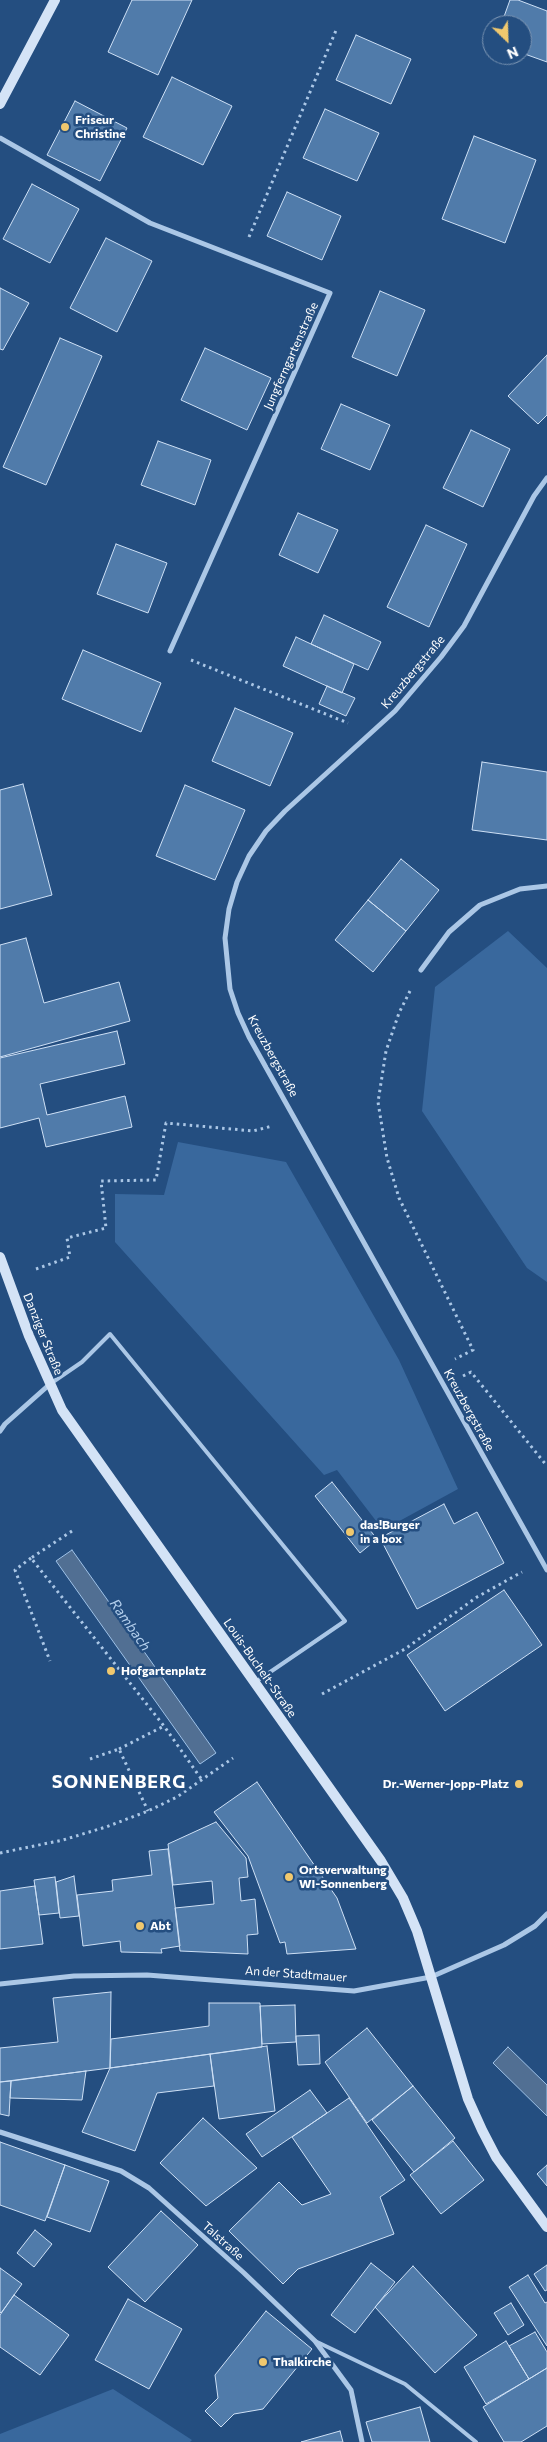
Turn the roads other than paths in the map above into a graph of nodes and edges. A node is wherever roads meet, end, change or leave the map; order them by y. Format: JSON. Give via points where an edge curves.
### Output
{"nodes":[{"id":1,"x":56,"y":0,"type":"edge"},
{"id":2,"x":0,"y":104,"type":"edge"},
{"id":3,"x":0,"y":138,"type":"edge"},
{"id":4,"x":547,"y":478,"type":"edge"},
{"id":5,"x":170,"y":651,"type":"road end"},
{"id":6,"x":547,"y":886,"type":"edge"},
{"id":7,"x":421,"y":970,"type":"road end"},
{"id":8,"x":0,"y":1257,"type":"edge"},
{"id":9,"x":50,"y":1384,"type":"junction"},
{"id":10,"x":0,"y":1431,"type":"edge"},
{"id":11,"x":547,"y":1570,"type":"edge"},
{"id":12,"x":255,"y":1683,"type":"junction"},
{"id":13,"x":547,"y":1914,"type":"edge"},
{"id":14,"x":431,"y":1977,"type":"junction"},
{"id":15,"x":0,"y":1984,"type":"edge"},
{"id":16,"x":0,"y":2132,"type":"edge"},
{"id":17,"x":547,"y":2227,"type":"edge"},
{"id":18,"x":315,"y":2340,"type":"junction"},
{"id":19,"x":362,"y":2442,"type":"edge"},
{"id":20,"x":476,"y":2442,"type":"edge"}],
"edges":[{"from":1,"to":2,"type":"main road"},
{"from":3,"to":5,"type":"street","name":"Jungferngartenstraße","via":[[150,223],[330,293]]},
{"from":4,"to":11,"type":"street","name":"Kreuzbergstraße","via":[[534,496],[464,626],[417,688],[266,832],[237,882],[225,938],[230,989],[238,1013]]},
{"from":6,"to":7,"type":"street","via":[[520,889],[480,905],[449,932]]},
{"from":8,"to":9,"type":"main road","name":"Danziger Straße"},
{"from":9,"to":10,"type":"street","name":"Danziger Straße"},
{"from":9,"to":12,"type":"main road","name":"Louis-Buchelt-Straße","via":[[62,1410]]},
{"from":9,"to":12,"type":"lane","via":[[82,1362],[110,1334],[345,1621]]},
{"from":12,"to":14,"type":"main road","name":"Louis-Buchelt-Straße","via":[[393,1879],[411,1914]]},
{"from":13,"to":14,"type":"street","via":[[535,1926],[504,1945]]},
{"from":14,"to":15,"type":"street","name":"An der Stadtmauer","via":[[354,1991],[147,1975],[74,1976]]},
{"from":14,"to":17,"type":"main road","via":[[468,2099],[482,2130],[496,2157]]},
{"from":16,"to":18,"type":"street","name":"Talstraße","via":[[122,2171],[149,2188]]},
{"from":18,"to":19,"type":"street","name":"Talstraße","via":[[351,2390]]},
{"from":18,"to":20,"type":"lane","via":[[405,2384]]}]}
